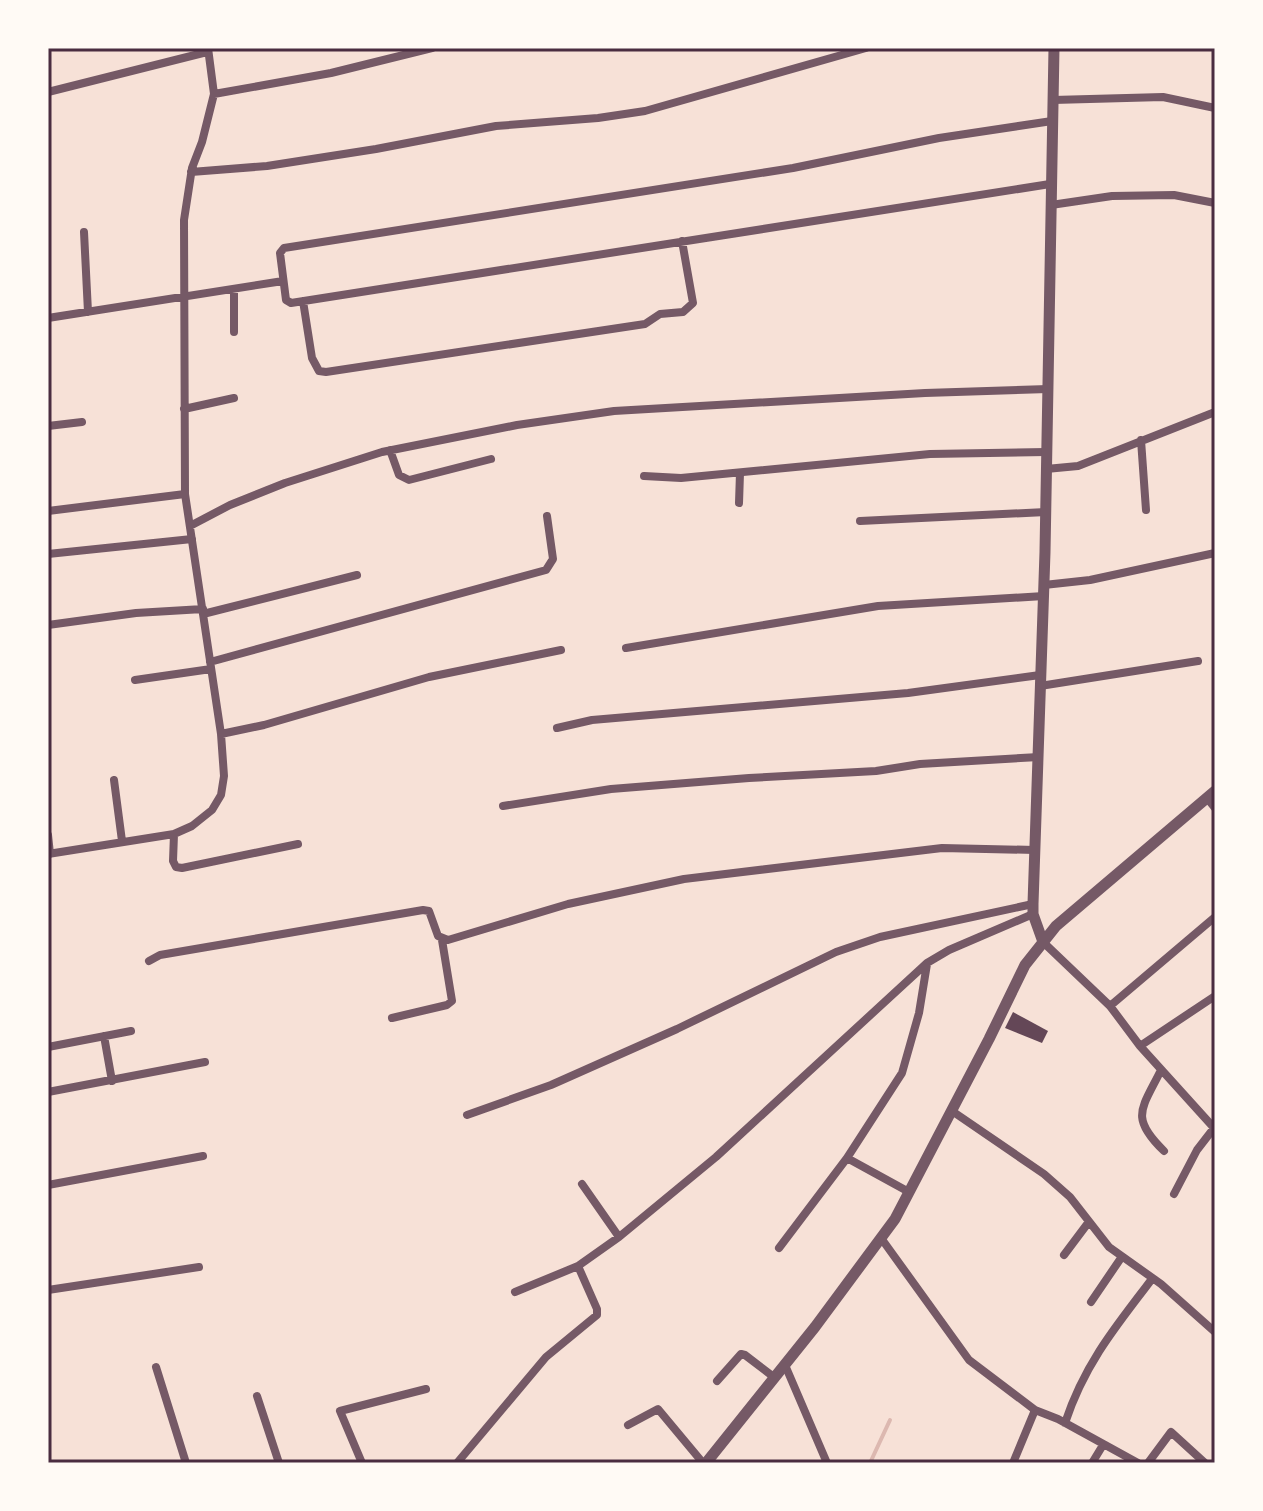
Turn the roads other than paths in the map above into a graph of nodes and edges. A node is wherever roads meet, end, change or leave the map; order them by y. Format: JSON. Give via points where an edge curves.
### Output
{"nodes":[{"id":1,"x":432,"y":48,"type":"edge"},
{"id":2,"x":866,"y":48,"type":"edge"},
{"id":3,"x":1054,"y":48,"type":"edge"},
{"id":4,"x":208,"y":50,"type":"edge"},
{"id":5,"x":48,"y":92,"type":"edge"},
{"id":6,"x":214,"y":94,"type":"junction"},
{"id":7,"x":1053,"y":100,"type":"junction"},
{"id":8,"x":1215,"y":108,"type":"edge"},
{"id":9,"x":1052,"y":121,"type":"junction"},
{"id":10,"x":191,"y":172,"type":"junction"},
{"id":11,"x":1050,"y":184,"type":"junction"},
{"id":12,"x":1215,"y":203,"type":"edge"},
{"id":13,"x":1051,"y":205,"type":"junction"},
{"id":14,"x":84,"y":232,"type":"dead end"},
{"id":15,"x":682,"y":241,"type":"junction"},
{"id":16,"x":283,"y":281,"type":"junction"},
{"id":17,"x":234,"y":289,"type":"junction"},
{"id":18,"x":185,"y":297,"type":"junction"},
{"id":19,"x":303,"y":301,"type":"junction"},
{"id":20,"x":88,"y":312,"type":"junction"},
{"id":21,"x":48,"y":318,"type":"edge"},
{"id":22,"x":234,"y":332,"type":"dead end"},
{"id":23,"x":1048,"y":389,"type":"junction"},
{"id":24,"x":234,"y":398,"type":"dead end"},
{"id":25,"x":184,"y":409,"type":"junction"},
{"id":26,"x":1215,"y":412,"type":"edge"},
{"id":27,"x":82,"y":422,"type":"dead end"},
{"id":28,"x":48,"y":426,"type":"edge"},
{"id":29,"x":1141,"y":440,"type":"junction"},
{"id":30,"x":390,"y":450,"type":"junction"},
{"id":31,"x":1046,"y":452,"type":"junction"},
{"id":32,"x":491,"y":459,"type":"dead end"},
{"id":33,"x":1046,"y":469,"type":"junction"},
{"id":34,"x":740,"y":473,"type":"junction"},
{"id":35,"x":644,"y":476,"type":"dead end"},
{"id":36,"x":185,"y":494,"type":"junction"},
{"id":37,"x":739,"y":503,"type":"dead end"},
{"id":38,"x":1146,"y":510,"type":"dead end"},
{"id":39,"x":48,"y":511,"type":"edge"},
{"id":40,"x":1046,"y":512,"type":"junction"},
{"id":41,"x":547,"y":516,"type":"dead end"},
{"id":42,"x":860,"y":521,"type":"dead end"},
{"id":43,"x":190,"y":526,"type":"junction"},
{"id":44,"x":192,"y":539,"type":"junction"},
{"id":45,"x":1215,"y":553,"type":"edge"},
{"id":46,"x":48,"y":554,"type":"edge"},
{"id":47,"x":357,"y":575,"type":"dead end"},
{"id":48,"x":1044,"y":590,"type":"junction"},
{"id":49,"x":203,"y":611,"type":"junction"},
{"id":50,"x":48,"y":625,"type":"edge"},
{"id":51,"x":626,"y":648,"type":"dead end"},
{"id":52,"x":561,"y":650,"type":"dead end"},
{"id":53,"x":1198,"y":661,"type":"dead end"},
{"id":54,"x":211,"y":665,"type":"junction"},
{"id":55,"x":135,"y":680,"type":"dead end"},
{"id":56,"x":1040,"y":680,"type":"junction"},
{"id":57,"x":557,"y":728,"type":"dead end"},
{"id":58,"x":221,"y":734,"type":"junction"},
{"id":59,"x":1039,"y":757,"type":"junction"},
{"id":60,"x":114,"y":780,"type":"dead end"},
{"id":61,"x":1212,"y":799,"type":"edge"},
{"id":62,"x":503,"y":806,"type":"dead end"},
{"id":63,"x":174,"y":834,"type":"junction"},
{"id":64,"x":48,"y":835,"type":"edge"},
{"id":65,"x":122,"y":841,"type":"junction"},
{"id":66,"x":298,"y":844,"type":"dead end"},
{"id":67,"x":1035,"y":850,"type":"junction"},
{"id":68,"x":49,"y":854,"type":"edge"},
{"id":69,"x":1033,"y":909,"type":"junction"},
{"id":70,"x":1215,"y":917,"type":"edge"},
{"id":71,"x":442,"y":940,"type":"junction"},
{"id":72,"x":1043,"y":942,"type":"junction"},
{"id":73,"x":149,"y":961,"type":"dead end"},
{"id":74,"x":927,"y":963,"type":"junction"},
{"id":75,"x":1215,"y":996,"type":"edge"},
{"id":76,"x":1110,"y":1006,"type":"junction"},
{"id":77,"x":392,"y":1018,"type":"dead end"},
{"id":78,"x":131,"y":1031,"type":"dead end"},
{"id":79,"x":104,"y":1036,"type":"junction"},
{"id":80,"x":1140,"y":1046,"type":"junction"},
{"id":81,"x":48,"y":1047,"type":"edge"},
{"id":82,"x":205,"y":1062,"type":"dead end"},
{"id":83,"x":1161,"y":1070,"type":"junction"},
{"id":84,"x":112,"y":1081,"type":"junction"},
{"id":85,"x":48,"y":1092,"type":"edge"},
{"id":86,"x":952,"y":1111,"type":"junction"},
{"id":87,"x":467,"y":1115,"type":"dead end"},
{"id":88,"x":1215,"y":1128,"type":"edge"},
{"id":89,"x":1164,"y":1151,"type":"dead end"},
{"id":90,"x":203,"y":1156,"type":"dead end"},
{"id":91,"x":847,"y":1158,"type":"junction"},
{"id":92,"x":582,"y":1184,"type":"dead end"},
{"id":93,"x":48,"y":1185,"type":"edge"},
{"id":94,"x":909,"y":1192,"type":"junction"},
{"id":95,"x":1174,"y":1194,"type":"dead end"},
{"id":96,"x":1088,"y":1223,"type":"junction"},
{"id":97,"x":619,"y":1237,"type":"junction"},
{"id":98,"x":881,"y":1238,"type":"junction"},
{"id":99,"x":779,"y":1248,"type":"dead end"},
{"id":100,"x":1064,"y":1255,"type":"dead end"},
{"id":101,"x":1121,"y":1258,"type":"junction"},
{"id":102,"x":578,"y":1266,"type":"junction"},
{"id":103,"x":199,"y":1267,"type":"dead end"},
{"id":104,"x":1152,"y":1279,"type":"junction"},
{"id":105,"x":48,"y":1290,"type":"edge"},
{"id":106,"x":515,"y":1292,"type":"dead end"},
{"id":107,"x":1091,"y":1302,"type":"dead end"},
{"id":108,"x":1215,"y":1332,"type":"edge"},
{"id":109,"x":785,"y":1365,"type":"junction"},
{"id":110,"x":156,"y":1367,"type":"dead end"},
{"id":111,"x":775,"y":1378,"type":"junction"},
{"id":112,"x":717,"y":1381,"type":"dead end"},
{"id":113,"x":426,"y":1389,"type":"dead end"},
{"id":114,"x":257,"y":1396,"type":"dead end"},
{"id":115,"x":1035,"y":1410,"type":"junction"},
{"id":116,"x":1065,"y":1423,"type":"junction"},
{"id":117,"x":628,"y":1425,"type":"dead end"},
{"id":118,"x":1103,"y":1445,"type":"junction"},
{"id":119,"x":186,"y":1463,"type":"edge"},
{"id":120,"x":279,"y":1463,"type":"edge"},
{"id":121,"x":362,"y":1463,"type":"edge"},
{"id":122,"x":457,"y":1463,"type":"edge"},
{"id":123,"x":704,"y":1463,"type":"edge"},
{"id":124,"x":827,"y":1463,"type":"edge"},
{"id":125,"x":1013,"y":1463,"type":"edge"},
{"id":126,"x":1092,"y":1463,"type":"edge"},
{"id":127,"x":1138,"y":1463,"type":"edge"},
{"id":128,"x":1148,"y":1463,"type":"edge"},
{"id":129,"x":1205,"y":1463,"type":"edge"}],
"edges":[{"from":1,"to":6,"type":"street"},
{"from":2,"to":10,"type":"street","via":[[645,111],[496,126],[267,166]]},
{"from":3,"to":7,"type":"street"},
{"from":4,"to":5,"type":"street"},
{"from":4,"to":6,"type":"street"},
{"from":6,"to":10,"type":"street"},
{"from":7,"to":8,"type":"street","via":[[1163,97]]},
{"from":7,"to":9,"type":"street"},
{"from":9,"to":11,"type":"street"},
{"from":9,"to":16,"type":"street","via":[[793,168],[284,248]]},
{"from":10,"to":18,"type":"street","via":[[184,220]]},
{"from":11,"to":13,"type":"street"},
{"from":11,"to":15,"type":"street"},
{"from":12,"to":13,"type":"street","via":[[1174,195],[1112,196]]},
{"from":13,"to":23,"type":"street"},
{"from":14,"to":20,"type":"street"},
{"from":15,"to":19,"type":"street"},
{"from":15,"to":19,"type":"street","via":[[693,303],[683,312],[660,314],[645,324],[326,372],[319,371],[312,358]]},
{"from":16,"to":17,"type":"street"},
{"from":16,"to":19,"type":"street","via":[[288,303]]},
{"from":17,"to":18,"type":"street"},
{"from":17,"to":22,"type":"street"},
{"from":18,"to":20,"type":"street"},
{"from":18,"to":25,"type":"street"},
{"from":20,"to":21,"type":"street"},
{"from":23,"to":30,"type":"street","via":[[614,411]]},
{"from":23,"to":31,"type":"street"},
{"from":24,"to":25,"type":"street"},
{"from":25,"to":36,"type":"street"},
{"from":26,"to":29,"type":"street"},
{"from":27,"to":28,"type":"street"},
{"from":29,"to":33,"type":"street","via":[[1078,466]]},
{"from":29,"to":38,"type":"street"},
{"from":30,"to":32,"type":"street","via":[[399,475],[409,480]]},
{"from":30,"to":43,"type":"street","via":[[285,483]]},
{"from":31,"to":33,"type":"street"},
{"from":31,"to":34,"type":"street","via":[[930,454]]},
{"from":33,"to":40,"type":"street"},
{"from":34,"to":35,"type":"street"},
{"from":34,"to":37,"type":"street"},
{"from":36,"to":39,"type":"street"},
{"from":36,"to":43,"type":"street"},
{"from":40,"to":42,"type":"street"},
{"from":40,"to":48,"type":"street"},
{"from":41,"to":54,"type":"street","via":[[553,559],[546,570]]},
{"from":43,"to":44,"type":"street"},
{"from":44,"to":46,"type":"street"},
{"from":44,"to":49,"type":"street"},
{"from":45,"to":48,"type":"street"},
{"from":47,"to":49,"type":"street"},
{"from":48,"to":51,"type":"street","via":[[878,606]]},
{"from":48,"to":56,"type":"street"},
{"from":49,"to":50,"type":"street","via":[[136,613]]},
{"from":49,"to":54,"type":"street"},
{"from":52,"to":58,"type":"street","via":[[429,677]]},
{"from":53,"to":56,"type":"street"},
{"from":54,"to":55,"type":"street"},
{"from":54,"to":58,"type":"street"},
{"from":56,"to":57,"type":"street","via":[[592,720]]},
{"from":56,"to":59,"type":"street"},
{"from":58,"to":63,"type":"street","via":[[221,795],[212,810]]},
{"from":59,"to":62,"type":"street","via":[[611,789]]},
{"from":59,"to":67,"type":"street"},
{"from":60,"to":65,"type":"street"},
{"from":61,"to":72,"type":"street"},
{"from":63,"to":65,"type":"street"},
{"from":63,"to":66,"type":"street","via":[[173,861],[182,868]]},
{"from":64,"to":68,"type":"street"},
{"from":65,"to":68,"type":"street"},
{"from":67,"to":69,"type":"street"},
{"from":67,"to":71,"type":"street","via":[[942,848],[684,879]]},
{"from":69,"to":72,"type":"street"},
{"from":69,"to":74,"type":"street"},
{"from":69,"to":87,"type":"street","via":[[880,937],[836,952],[551,1085]]},
{"from":70,"to":76,"type":"street"},
{"from":71,"to":73,"type":"street","via":[[431,914],[423,910]]},
{"from":71,"to":77,"type":"street","via":[[452,1001]]},
{"from":72,"to":76,"type":"street"},
{"from":72,"to":86,"type":"street","via":[[1025,965]]},
{"from":74,"to":91,"type":"street","via":[[902,1073]]},
{"from":74,"to":97,"type":"street","via":[[716,1157]]},
{"from":75,"to":80,"type":"street"},
{"from":76,"to":80,"type":"street"},
{"from":78,"to":79,"type":"street"},
{"from":79,"to":81,"type":"street"},
{"from":79,"to":84,"type":"street"},
{"from":80,"to":83,"type":"street"},
{"from":82,"to":84,"type":"street"},
{"from":83,"to":88,"type":"street"},
{"from":83,"to":89,"type":"street","via":[[1141,1117]]},
{"from":84,"to":85,"type":"street"},
{"from":86,"to":94,"type":"street"},
{"from":86,"to":96,"type":"street","via":[[1044,1174]]},
{"from":88,"to":95,"type":"street"},
{"from":90,"to":93,"type":"street"},
{"from":91,"to":94,"type":"street"},
{"from":91,"to":99,"type":"street"},
{"from":92,"to":97,"type":"street"},
{"from":94,"to":98,"type":"street"},
{"from":96,"to":100,"type":"street"},
{"from":96,"to":101,"type":"street"},
{"from":97,"to":102,"type":"street"},
{"from":98,"to":109,"type":"street"},
{"from":98,"to":115,"type":"street","via":[[969,1360]]},
{"from":101,"to":104,"type":"street"},
{"from":101,"to":107,"type":"street"},
{"from":102,"to":106,"type":"street"},
{"from":102,"to":122,"type":"street","via":[[597,1315],[546,1357]]},
{"from":103,"to":105,"type":"street"},
{"from":104,"to":108,"type":"street"},
{"from":104,"to":116,"type":"street","via":[[1093,1357]]},
{"from":109,"to":111,"type":"street"},
{"from":109,"to":124,"type":"street"},
{"from":110,"to":119,"type":"street"},
{"from":111,"to":112,"type":"street","via":[[741,1354]]},
{"from":111,"to":123,"type":"street"},
{"from":113,"to":121,"type":"street","via":[[340,1411]]},
{"from":114,"to":120,"type":"street"},
{"from":115,"to":116,"type":"street"},
{"from":115,"to":125,"type":"street"},
{"from":116,"to":118,"type":"street"},
{"from":117,"to":123,"type":"street","via":[[658,1409]]},
{"from":118,"to":126,"type":"street"},
{"from":118,"to":127,"type":"street"},
{"from":128,"to":129,"type":"street","via":[[1171,1432]]}]}
